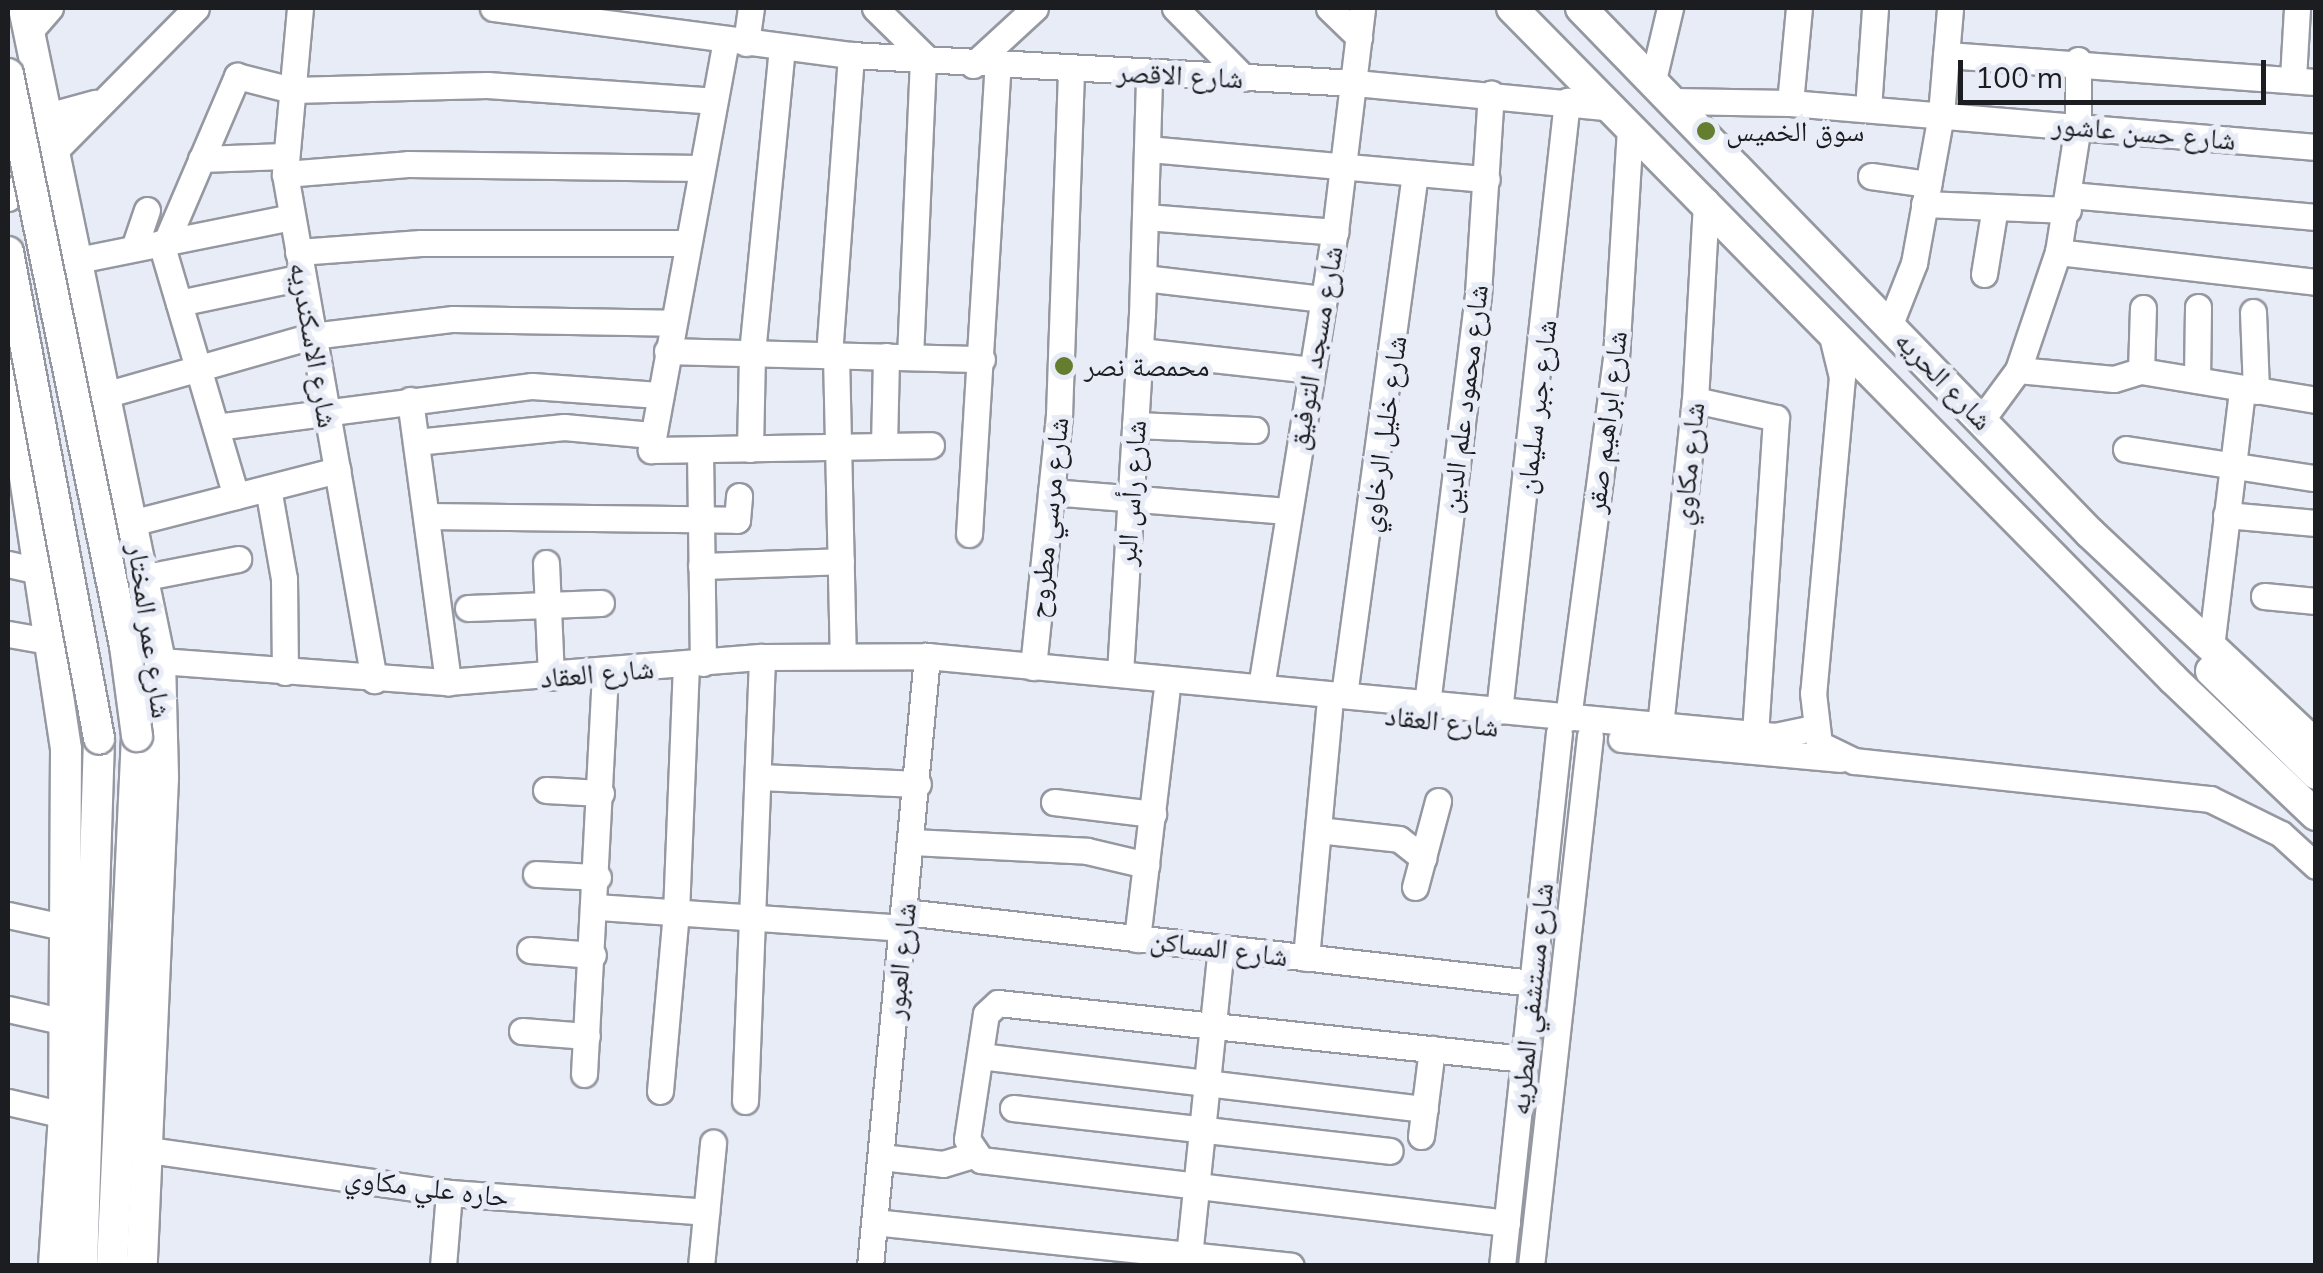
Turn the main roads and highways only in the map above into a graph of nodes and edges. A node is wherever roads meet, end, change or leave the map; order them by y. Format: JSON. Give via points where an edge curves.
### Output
{"nodes":[{"id":1,"x":1512,"y":8,"type":"edge"},
{"id":2,"x":1581,"y":8,"type":"edge"},
{"id":3,"x":20,"y":29,"type":"edge"},
{"id":4,"x":8,"y":74,"type":"edge"},
{"id":5,"x":8,"y":252,"type":"edge"},
{"id":6,"x":88,"y":305,"type":"junction"},
{"id":7,"x":8,"y":308,"type":"edge"},
{"id":8,"x":8,"y":370,"type":"edge"},
{"id":9,"x":16,"y":468,"type":"edge"},
{"id":10,"x":2090,"y":533,"type":"junction"},
{"id":11,"x":56,"y":656,"type":"junction"},
{"id":12,"x":160,"y":661,"type":"junction"},
{"id":13,"x":2312,"y":738,"type":"edge"},
{"id":14,"x":2316,"y":774,"type":"edge"},
{"id":15,"x":2316,"y":815,"type":"edge"},
{"id":16,"x":54,"y":1266,"type":"edge"},
{"id":17,"x":82,"y":1266,"type":"edge"},
{"id":18,"x":112,"y":1266,"type":"edge"},
{"id":19,"x":142,"y":1266,"type":"edge"}],
"edges":[{"from":1,"to":15,"type":"main road","name":"شارع الحريه","via":[[2173,679]]},
{"from":2,"to":10,"type":"main road","name":"شارع الحريه"},
{"from":3,"to":6,"type":"main road","name":"شارع عمر المختار","via":[[47,116]]},
{"from":4,"to":18,"type":"main road","bridge":true,"via":[[126,646],[137,736]]},
{"from":5,"to":17,"type":"main road","bridge":true,"via":[[99,739]]},
{"from":6,"to":7,"type":"main road","via":[[54,290],[35,292]]},
{"from":6,"to":12,"type":"main road","name":"شارع عمر المختار"},
{"from":8,"to":9,"type":"main road"},
{"from":9,"to":11,"type":"main road"},
{"from":10,"to":13,"type":"main road","name":"شارع الحريه"},
{"from":10,"to":14,"type":"main road","via":[[2230,692]]},
{"from":11,"to":12,"type":"main road","via":[[87,682],[118,683]]},
{"from":11,"to":16,"type":"main road","via":[[69,808],[64,1115]]},
{"from":12,"to":19,"type":"main road","name":"شارع عمر المختار","via":[[164,778]]}]}
